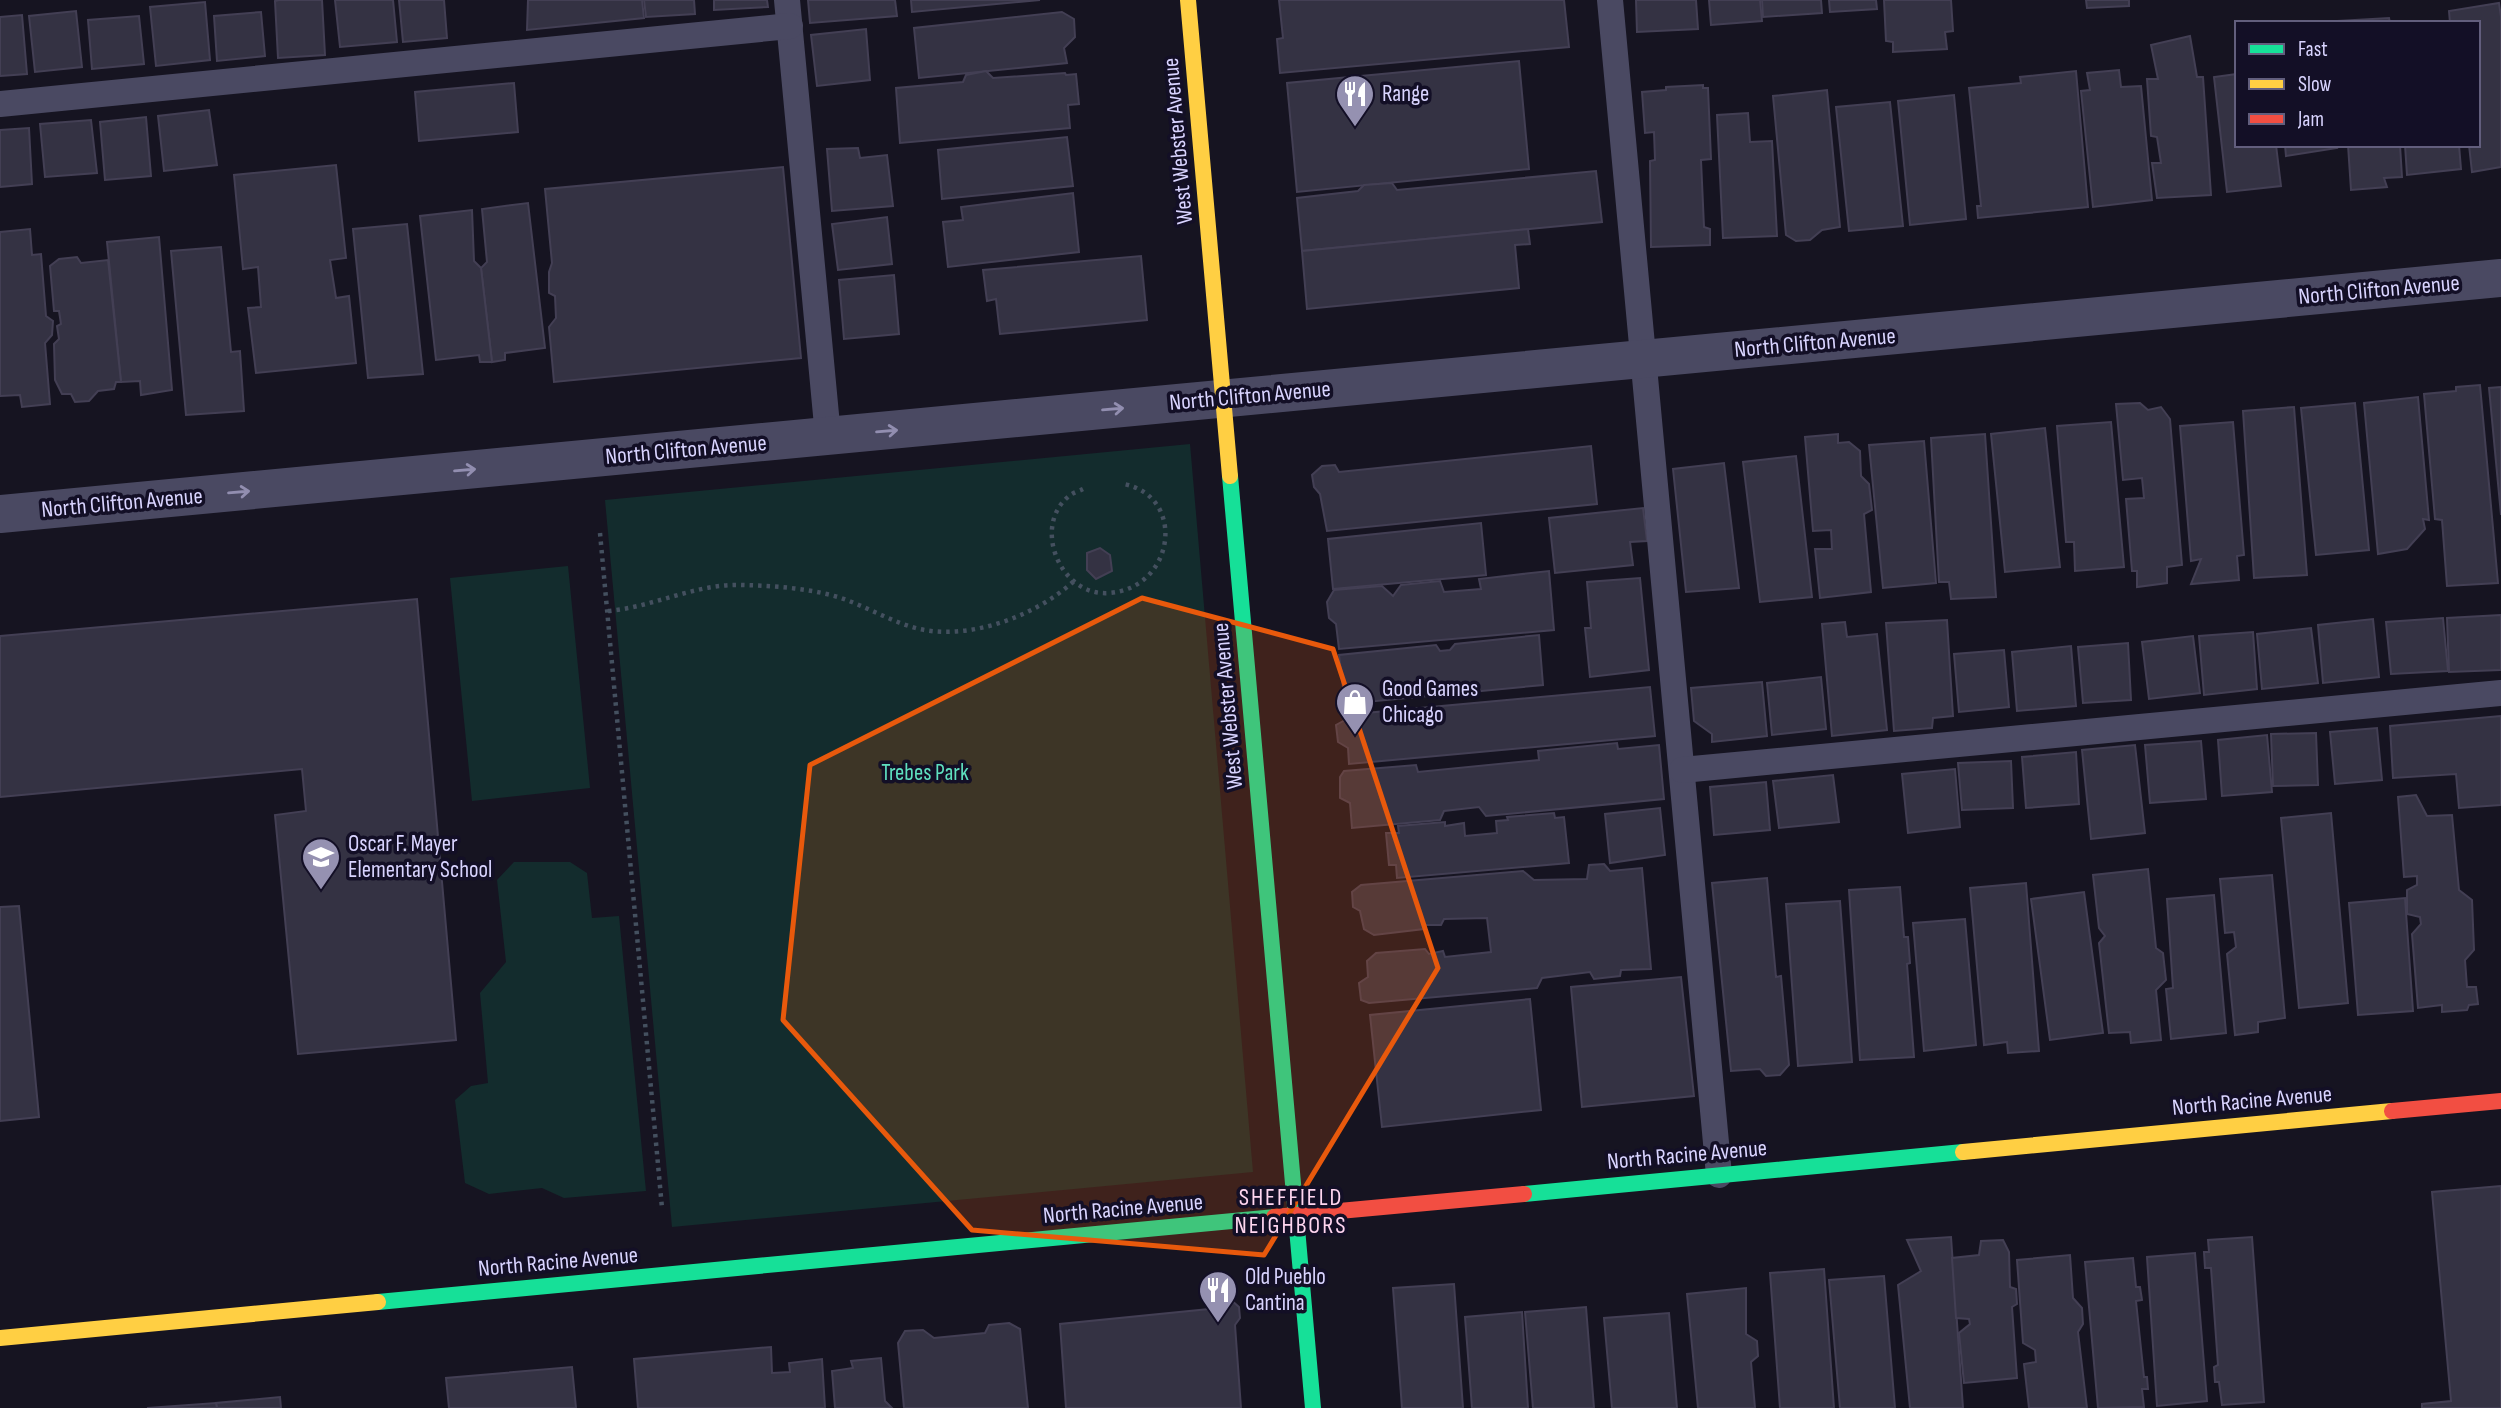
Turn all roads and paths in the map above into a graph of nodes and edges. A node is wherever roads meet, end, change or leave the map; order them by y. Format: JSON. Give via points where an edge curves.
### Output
{"nodes":[{"id":1,"x":1188,"y":0,"type":"edge"},
{"id":2,"x":1610,"y":0,"type":"edge"},
{"id":3,"x":788,"y":13,"type":"edge"},
{"id":4,"x":0,"y":104,"type":"edge"},
{"id":5,"x":2501,"y":278,"type":"edge"},
{"id":6,"x":1643,"y":359,"type":"junction"},
{"id":7,"x":1224,"y":399,"type":"junction"},
{"id":8,"x":828,"y":436,"type":"junction"},
{"id":9,"x":1124,"y":484,"type":"dead end"},
{"id":10,"x":1083,"y":489,"type":"dead end"},
{"id":11,"x":0,"y":514,"type":"edge"},
{"id":12,"x":600,"y":533,"type":"dead end"},
{"id":13,"x":1074,"y":581,"type":"junction"},
{"id":14,"x":608,"y":611,"type":"junction"},
{"id":15,"x":2501,"y":693,"type":"edge"},
{"id":16,"x":1682,"y":770,"type":"junction"},
{"id":17,"x":2501,"y":1101,"type":"edge"},
{"id":18,"x":1719,"y":1175,"type":"junction"},
{"id":19,"x":662,"y":1208,"type":"dead end"},
{"id":20,"x":1297,"y":1215,"type":"junction"},
{"id":21,"x":0,"y":1338,"type":"edge"},
{"id":22,"x":1313,"y":1408,"type":"edge"}],
"edges":[{"from":1,"to":7,"type":"street","name":"West Webster Avenue"},
{"from":2,"to":6,"type":"lane"},
{"from":3,"to":4,"type":"lane"},
{"from":3,"to":8,"type":"lane"},
{"from":5,"to":6,"type":"street","name":"North Clifton Avenue"},
{"from":6,"to":7,"type":"street","name":"North Clifton Avenue"},
{"from":6,"to":16,"type":"lane"},
{"from":8,"to":7,"type":"street","name":"North Clifton Avenue","one_way":true},
{"from":7,"to":20,"type":"street","name":"West Webster Avenue"},
{"from":11,"to":8,"type":"street","name":"North Clifton Avenue","one_way":true},
{"from":9,"to":13,"type":"path","via":[[1139,488],[1161,513],[1165,537],[1160,562],[1151,575],[1122,592],[1088,590]]},
{"from":10,"to":13,"type":"path","via":[[1069,495],[1053,523],[1055,556]]},
{"from":12,"to":14,"type":"path"},
{"from":13,"to":14,"type":"path","via":[[1056,597],[1015,617],[952,631],[913,628],[796,588],[739,584],[700,588]]},
{"from":14,"to":19,"type":"path"},
{"from":15,"to":16,"type":"lane"},
{"from":16,"to":18,"type":"lane"},
{"from":17,"to":18,"type":"street","name":"North Racine Avenue"},
{"from":18,"to":20,"type":"street","name":"North Racine Avenue"},
{"from":20,"to":21,"type":"street","name":"North Racine Avenue"},
{"from":20,"to":22,"type":"street","name":"West Webster Avenue"}]}
